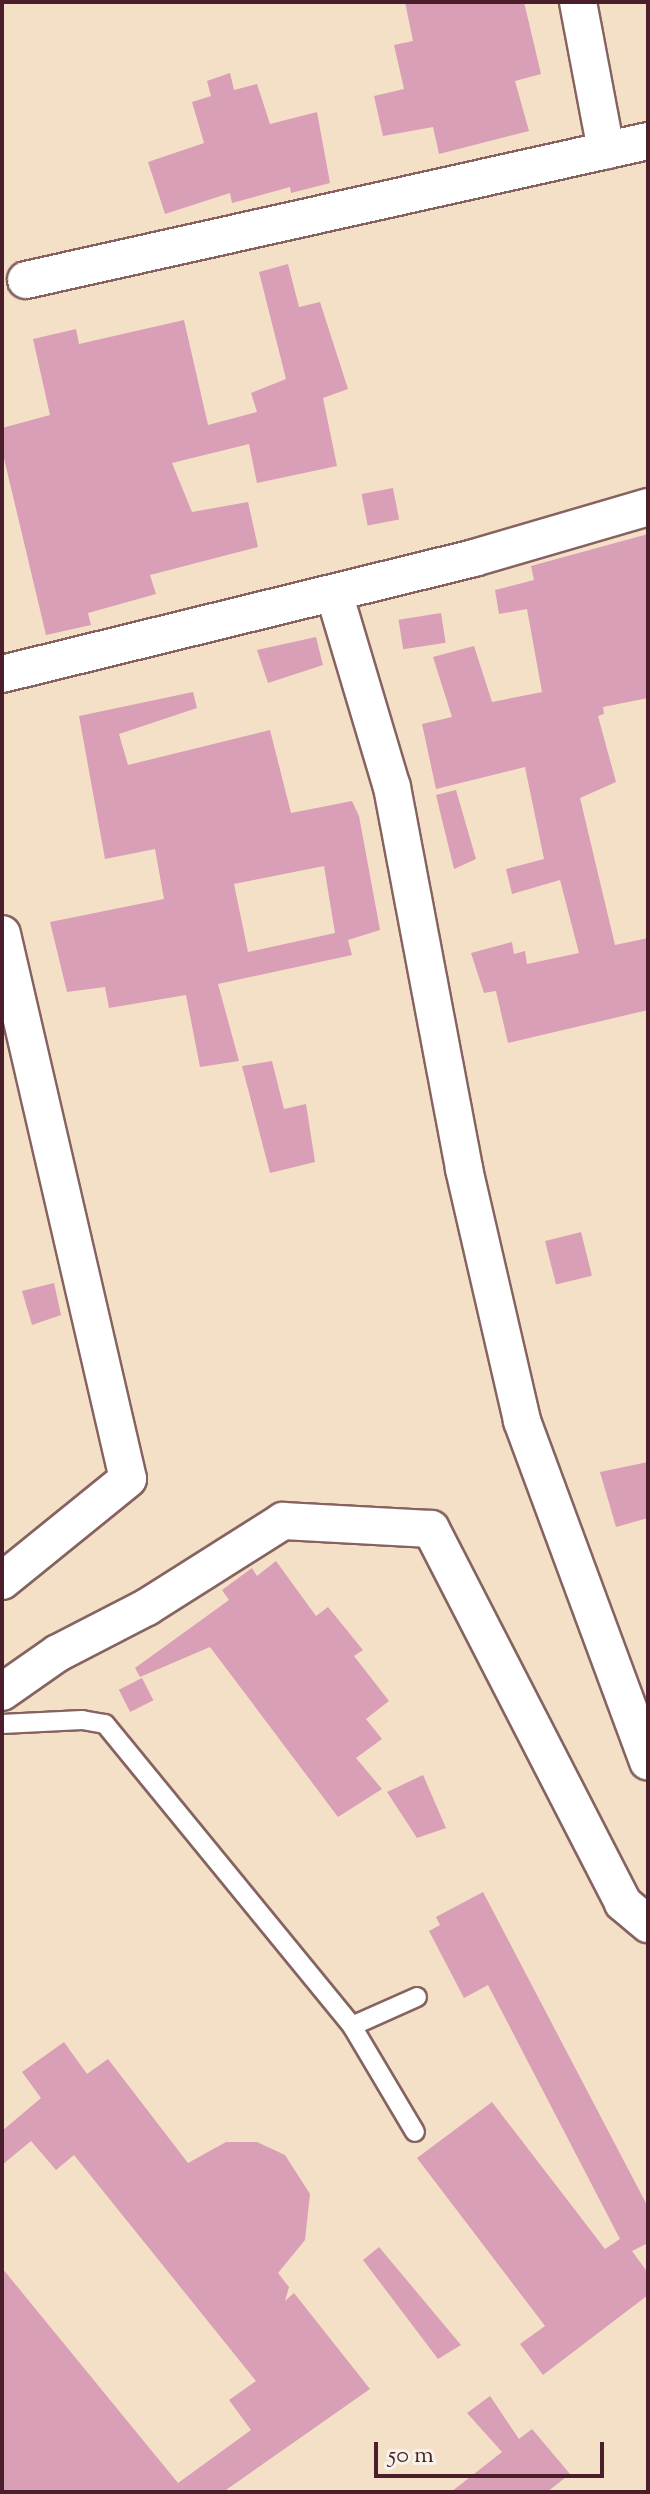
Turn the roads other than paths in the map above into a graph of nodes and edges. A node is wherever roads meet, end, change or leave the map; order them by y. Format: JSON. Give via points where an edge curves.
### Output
{"nodes":[{"id":1,"x":578,"y":2,"type":"edge"},
{"id":2,"x":648,"y":141,"type":"edge"},
{"id":3,"x":606,"y":150,"type":"junction"},
{"id":4,"x":26,"y":280,"type":"dead end"},
{"id":5,"x":648,"y":507,"type":"edge"},
{"id":6,"x":334,"y":593,"type":"junction"},
{"id":7,"x":2,"y":674,"type":"edge"},
{"id":8,"x":2,"y":934,"type":"edge"},
{"id":9,"x":2,"y":1581,"type":"edge"},
{"id":10,"x":2,"y":1692,"type":"edge"},
{"id":11,"x":2,"y":1724,"type":"edge"},
{"id":12,"x":648,"y":1761,"type":"edge"},
{"id":13,"x":648,"y":1924,"type":"edge"},
{"id":14,"x":417,"y":1997,"type":"dead end"},
{"id":15,"x":352,"y":2026,"type":"junction"},
{"id":16,"x":415,"y":2132,"type":"dead end"}],
"edges":[{"from":1,"to":3,"type":"street"},
{"from":2,"to":3,"type":"street"},
{"from":3,"to":4,"type":"street"},
{"from":5,"to":6,"type":"street"},
{"from":6,"to":7,"type":"street"},
{"from":6,"to":12,"type":"street","via":[[392,787],[464,1169],[522,1421]]},
{"from":8,"to":9,"type":"street","via":[[128,1479]]},
{"from":10,"to":13,"type":"street","via":[[58,1653],[147,1607],[283,1521],[431,1529],[623,1903]]},
{"from":11,"to":15,"type":"lane","via":[[105,1724]]},
{"from":14,"to":15,"type":"lane"},
{"from":15,"to":16,"type":"lane"}]}
